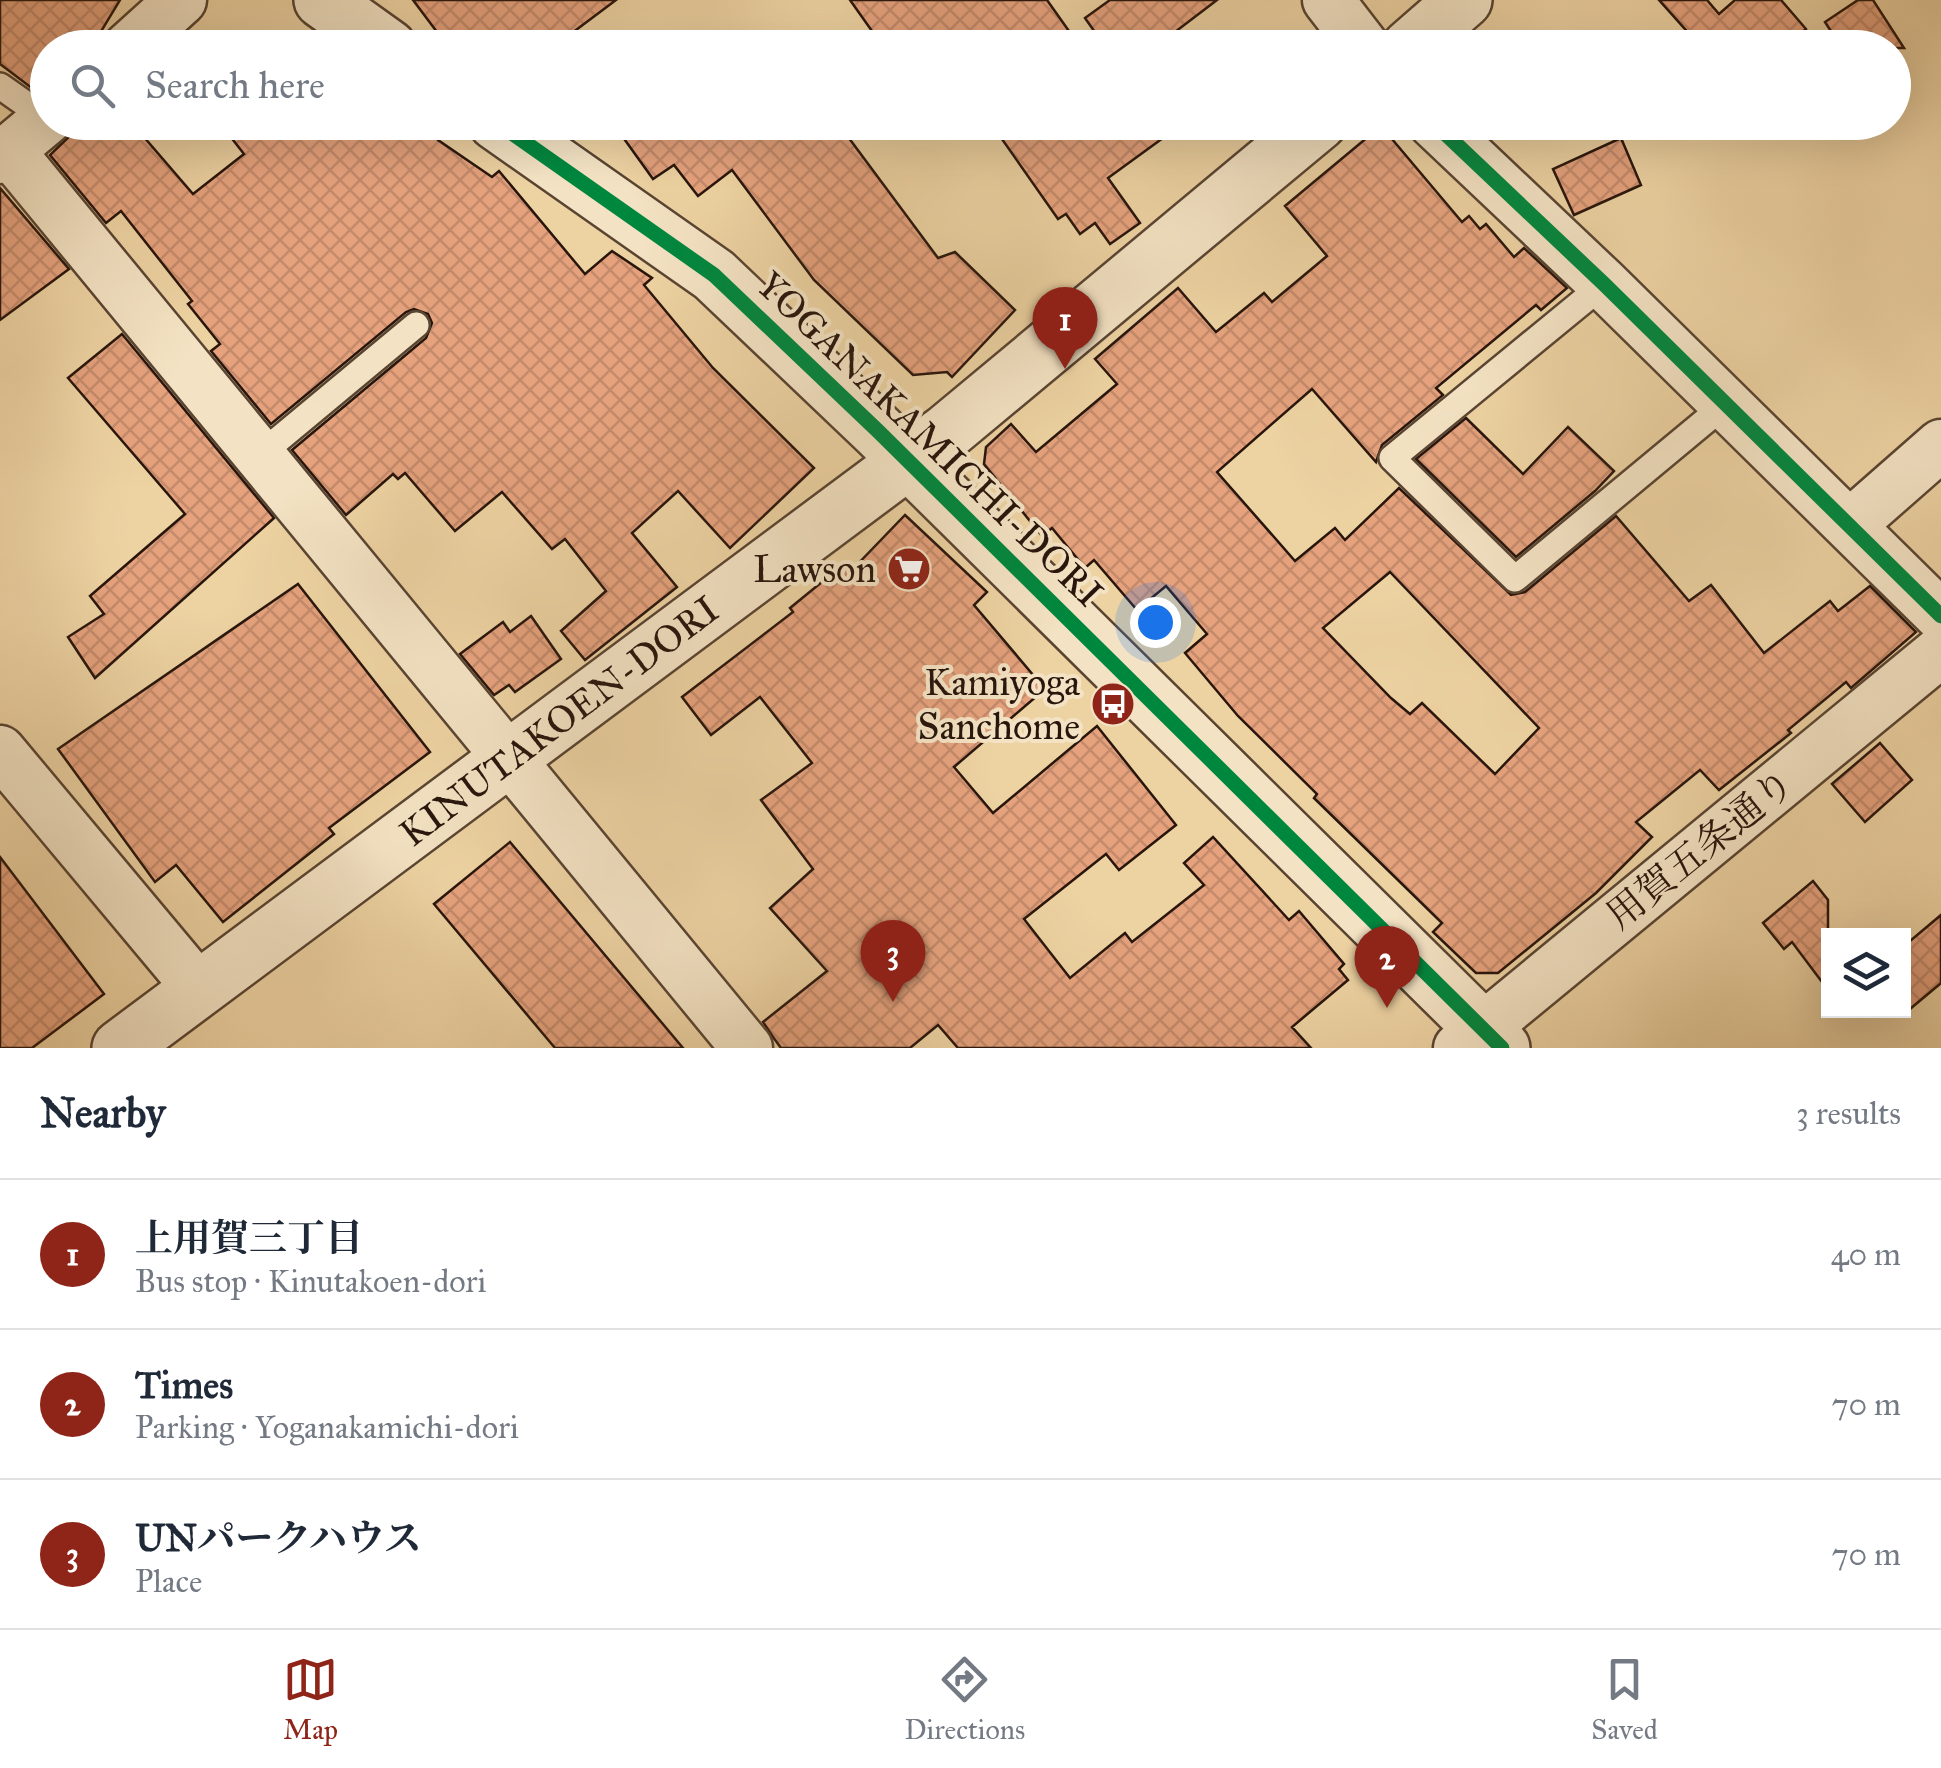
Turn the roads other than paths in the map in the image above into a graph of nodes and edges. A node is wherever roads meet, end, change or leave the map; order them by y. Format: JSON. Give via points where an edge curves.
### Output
{"nodes":[{"id":1,"x":182,"y":0,"type":"edge"},
{"id":2,"x":322,"y":0,"type":"edge"},
{"id":3,"x":1328,"y":0,"type":"edge"},
{"id":4,"x":1464,"y":0,"type":"edge"},
{"id":5,"x":148,"y":30,"type":"edge"},
{"id":6,"x":364,"y":30,"type":"edge"},
{"id":7,"x":1351,"y":30,"type":"edge"},
{"id":8,"x":1430,"y":30,"type":"edge"},
{"id":9,"x":0,"y":86,"type":"edge"},
{"id":10,"x":30,"y":106,"type":"edge"},
{"id":11,"x":30,"y":133,"type":"edge"},
{"id":12,"x":521,"y":140,"type":"edge"},
{"id":13,"x":1297,"y":140,"type":"edge"},
{"id":14,"x":1452,"y":140,"type":"edge"},
{"id":15,"x":4,"y":155,"type":"edge"},
{"id":16,"x":1604,"y":284,"type":"junction"},
{"id":17,"x":416,"y":325,"type":"dead end"},
{"id":18,"x":1727,"y":403,"type":"junction"},
{"id":19,"x":1941,"y":445,"type":"edge"},
{"id":20,"x":261,"y":454,"type":"junction"},
{"id":21,"x":907,"y":462,"type":"junction"},
{"id":22,"x":1852,"y":524,"type":"junction"},
{"id":23,"x":1941,"y":616,"type":"edge"},
{"id":24,"x":1941,"y":651,"type":"edge"},
{"id":25,"x":0,"y":750,"type":"edge"},
{"id":26,"x":510,"y":759,"type":"junction"},
{"id":27,"x":200,"y":988,"type":"junction"},
{"id":28,"x":1482,"y":1042,"type":"edge"},
{"id":29,"x":120,"y":1048,"type":"edge"},
{"id":30,"x":748,"y":1048,"type":"edge"}],
"edges":[{"from":1,"to":5,"type":"street"},
{"from":2,"to":6,"type":"street"},
{"from":3,"to":7,"type":"street"},
{"from":4,"to":8,"type":"street"},
{"from":9,"to":10,"type":"lane"},
{"from":11,"to":15,"type":"street"},
{"from":12,"to":21,"type":"street","name":"YOGANAKAMICHI-DORI","via":[[714,276]]},
{"from":13,"to":21,"type":"street","name":"KINUTAKOEN-DORI"},
{"from":14,"to":16,"type":"street"},
{"from":15,"to":20,"type":"street"},
{"from":16,"to":18,"type":"street"},
{"from":16,"to":18,"type":"lane","via":[[1392,458],[1515,579]]},
{"from":17,"to":20,"type":"lane"},
{"from":18,"to":22,"type":"street"},
{"from":19,"to":22,"type":"street"},
{"from":20,"to":26,"type":"street"},
{"from":21,"to":26,"type":"street","name":"KINUTAKOEN-DORI"},
{"from":21,"to":28,"type":"street","name":"YOGANAKAMICHI-DORI"},
{"from":22,"to":23,"type":"street"},
{"from":24,"to":28,"type":"street","name":"用賀五条通り"},
{"from":25,"to":27,"type":"street"},
{"from":26,"to":27,"type":"street","name":"KINUTAKOEN-DORI"},
{"from":26,"to":30,"type":"street"},
{"from":27,"to":29,"type":"street","name":"KINUTAKOEN-DORI"}]}
